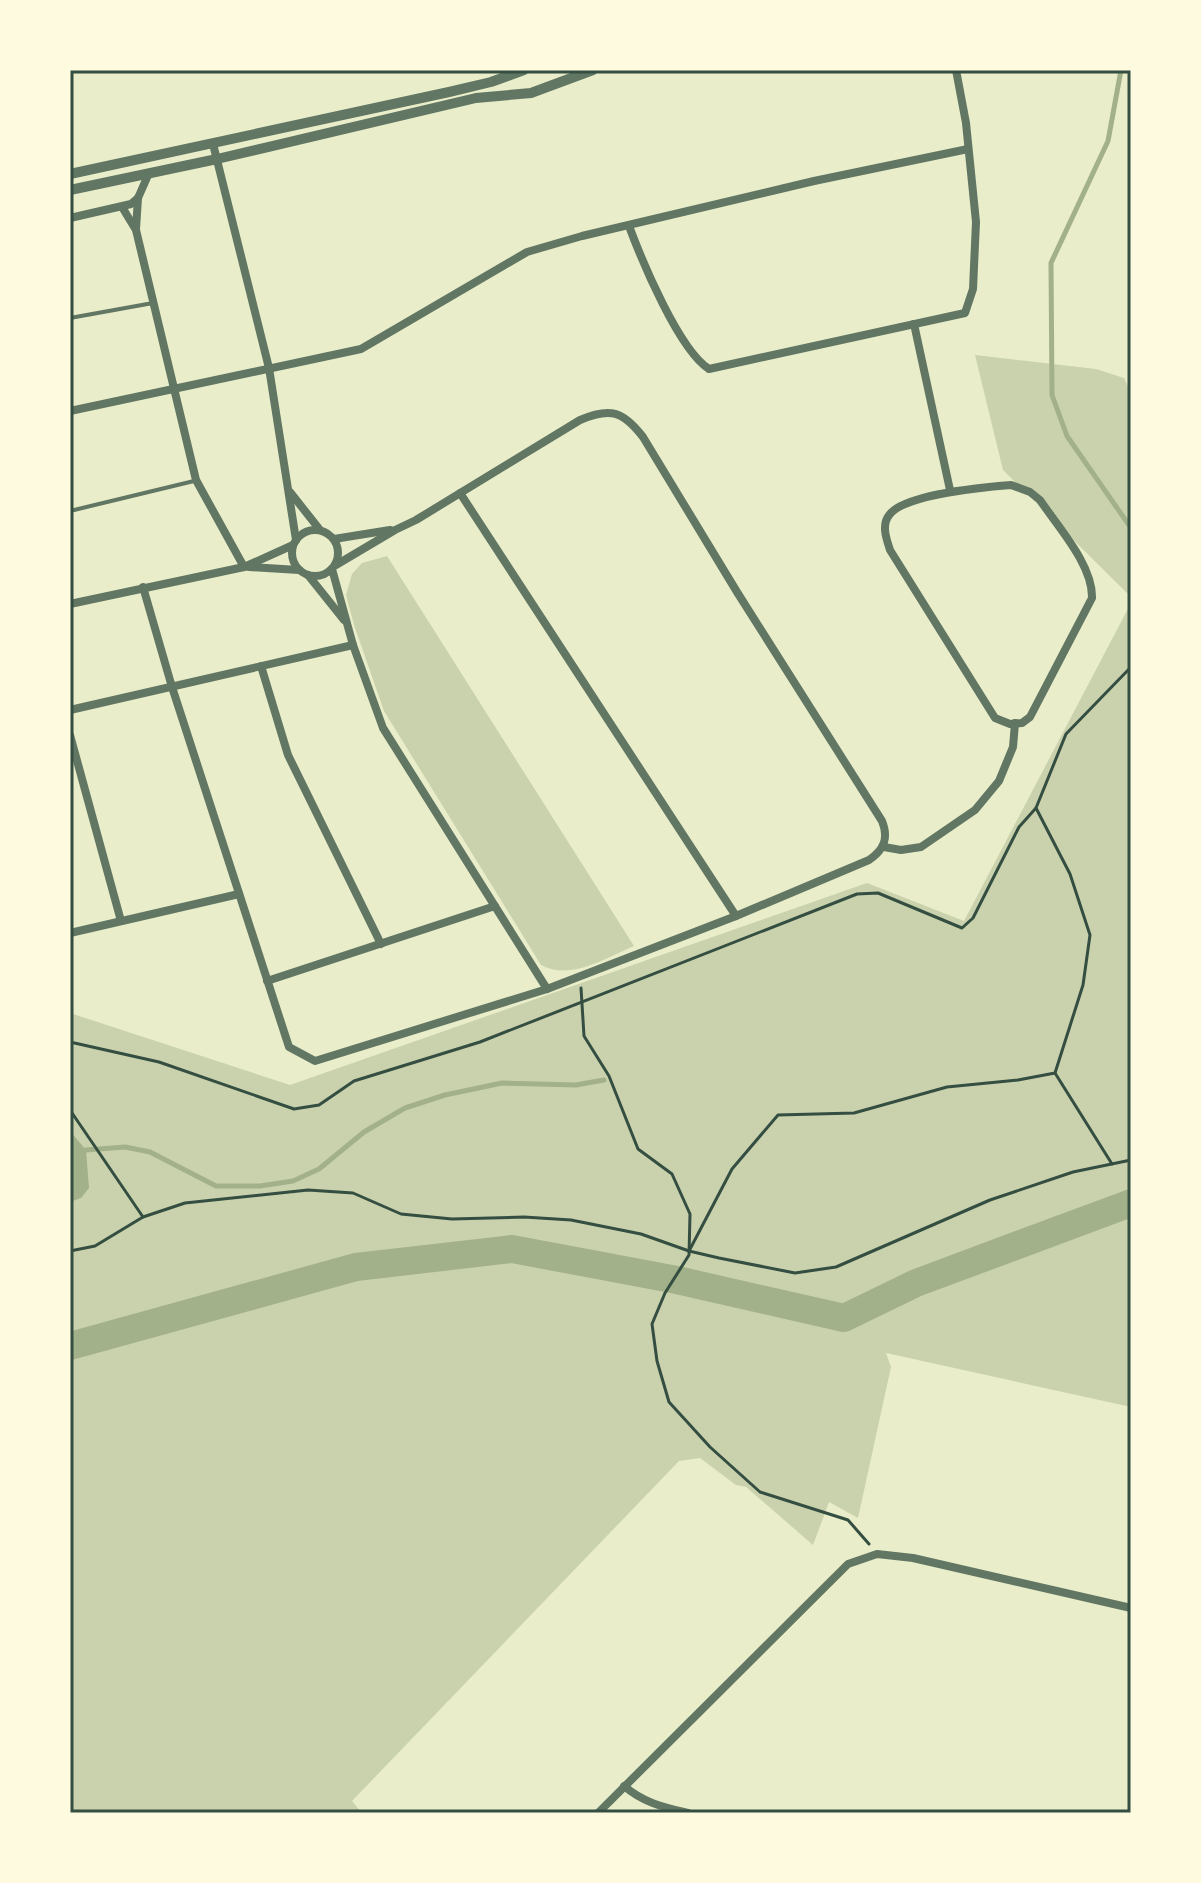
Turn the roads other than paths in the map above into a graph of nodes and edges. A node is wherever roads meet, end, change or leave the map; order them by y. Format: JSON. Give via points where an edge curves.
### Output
{"nodes":[{"id":1,"x":524,"y":70,"type":"edge"},
{"id":2,"x":593,"y":70,"type":"edge"},
{"id":3,"x":956,"y":70,"type":"edge"},
{"id":4,"x":213,"y":144,"type":"junction"},
{"id":5,"x":968,"y":149,"type":"junction"},
{"id":6,"x":217,"y":159,"type":"junction"},
{"id":7,"x":149,"y":173,"type":"junction"},
{"id":8,"x":70,"y":174,"type":"edge"},
{"id":9,"x":70,"y":190,"type":"edge"},
{"id":10,"x":138,"y":198,"type":"junction"},
{"id":11,"x":122,"y":207,"type":"junction"},
{"id":12,"x":70,"y":218,"type":"edge"},
{"id":13,"x":629,"y":226,"type":"junction"},
{"id":14,"x":136,"y":230,"type":"junction"},
{"id":15,"x":155,"y":302,"type":"junction"},
{"id":16,"x":70,"y":318,"type":"edge"},
{"id":17,"x":914,"y":324,"type":"junction"},
{"id":18,"x":269,"y":368,"type":"junction"},
{"id":19,"x":175,"y":388,"type":"junction"},
{"id":20,"x":70,"y":411,"type":"edge"},
{"id":21,"x":196,"y":480,"type":"junction"},
{"id":22,"x":950,"y":490,"type":"junction"},
{"id":23,"x":290,"y":491,"type":"junction"},
{"id":24,"x":460,"y":493,"type":"junction"},
{"id":25,"x":70,"y":511,"type":"edge"},
{"id":26,"x":320,"y":530,"type":"junction"},
{"id":27,"x":395,"y":530,"type":"junction"},
{"id":28,"x":334,"y":539,"type":"junction"},
{"id":29,"x":295,"y":542,"type":"junction"},
{"id":30,"x":244,"y":567,"type":"junction"},
{"id":31,"x":334,"y":567,"type":"junction"},
{"id":32,"x":299,"y":570,"type":"junction"},
{"id":33,"x":308,"y":575,"type":"junction"},
{"id":34,"x":143,"y":587,"type":"junction"},
{"id":35,"x":70,"y":604,"type":"edge"},
{"id":36,"x":347,"y":624,"type":"junction"},
{"id":37,"x":353,"y":645,"type":"junction"},
{"id":38,"x":261,"y":666,"type":"junction"},
{"id":39,"x":172,"y":687,"type":"junction"},
{"id":40,"x":70,"y":710,"type":"edge"},
{"id":41,"x":1015,"y":723,"type":"junction"},
{"id":42,"x":70,"y":735,"type":"edge"},
{"id":43,"x":884,"y":847,"type":"junction"},
{"id":44,"x":239,"y":894,"type":"junction"},
{"id":45,"x":495,"y":906,"type":"junction"},
{"id":46,"x":736,"y":916,"type":"junction"},
{"id":47,"x":121,"y":921,"type":"junction"},
{"id":48,"x":70,"y":933,"type":"edge"},
{"id":49,"x":381,"y":944,"type":"junction"},
{"id":50,"x":267,"y":981,"type":"junction"},
{"id":51,"x":547,"y":989,"type":"junction"},
{"id":52,"x":1131,"y":1608,"type":"edge"},
{"id":53,"x":624,"y":1786,"type":"junction"},
{"id":54,"x":598,"y":1813,"type":"edge"},
{"id":55,"x":688,"y":1813,"type":"edge"}],
"edges":[{"from":1,"to":4,"type":"street"},
{"from":2,"to":6,"type":"street","via":[[531,93],[476,98]]},
{"from":3,"to":5,"type":"street"},
{"from":4,"to":6,"type":"street"},
{"from":4,"to":8,"type":"street"},
{"from":5,"to":13,"type":"street"},
{"from":5,"to":17,"type":"street","via":[[976,222],[973,289],[965,313]]},
{"from":6,"to":7,"type":"street"},
{"from":6,"to":18,"type":"street"},
{"from":7,"to":9,"type":"street"},
{"from":7,"to":10,"type":"street"},
{"from":10,"to":11,"type":"street"},
{"from":10,"to":14,"type":"street"},
{"from":11,"to":12,"type":"street"},
{"from":11,"to":14,"type":"street"},
{"from":13,"to":17,"type":"street","via":[[683,339],[696,361],[709,369]]},
{"from":13,"to":18,"type":"street","via":[[527,252],[361,349]]},
{"from":14,"to":15,"type":"street"},
{"from":15,"to":16,"type":"lane"},
{"from":15,"to":19,"type":"street"},
{"from":17,"to":22,"type":"street"},
{"from":18,"to":19,"type":"street"},
{"from":18,"to":23,"type":"street"},
{"from":19,"to":20,"type":"street"},
{"from":19,"to":21,"type":"street"},
{"from":21,"to":25,"type":"lane"},
{"from":21,"to":30,"type":"street"},
{"from":22,"to":41,"type":"street","via":[[895,508],[888,515],[885,537],[995,718]]},
{"from":22,"to":41,"type":"street","via":[[1011,485],[1030,492],[1086,568],[1092,585],[1092,598],[1030,717]]},
{"from":23,"to":26,"type":"street"},
{"from":23,"to":29,"type":"street"},
{"from":24,"to":27,"type":"street"},
{"from":24,"to":43,"type":"street","via":[[592,415],[605,412],[631,422],[882,821]]},
{"from":24,"to":46,"type":"street"},
{"from":26,"to":28,"type":"street"},
{"from":26,"to":29,"type":"street"},
{"from":27,"to":28,"type":"street"},
{"from":27,"to":31,"type":"street"},
{"from":28,"to":31,"type":"street"},
{"from":29,"to":30,"type":"street"},
{"from":29,"to":32,"type":"street","via":[[292,555]]},
{"from":30,"to":32,"type":"street"},
{"from":30,"to":34,"type":"street"},
{"from":31,"to":33,"type":"street","via":[[324,575]]},
{"from":31,"to":36,"type":"street"},
{"from":32,"to":33,"type":"street"},
{"from":33,"to":36,"type":"street"},
{"from":34,"to":35,"type":"street"},
{"from":34,"to":39,"type":"street"},
{"from":36,"to":37,"type":"street"},
{"from":37,"to":38,"type":"street"},
{"from":37,"to":45,"type":"street","via":[[383,728]]},
{"from":38,"to":39,"type":"street"},
{"from":38,"to":49,"type":"street","via":[[288,755]]},
{"from":39,"to":40,"type":"street"},
{"from":39,"to":44,"type":"street"},
{"from":41,"to":43,"type":"street","via":[[1013,747],[999,781],[975,810],[921,847]]},
{"from":42,"to":47,"type":"street"},
{"from":43,"to":46,"type":"street","via":[[869,860]]},
{"from":44,"to":47,"type":"street"},
{"from":44,"to":50,"type":"street"},
{"from":45,"to":49,"type":"street"},
{"from":45,"to":51,"type":"street"},
{"from":46,"to":51,"type":"street"},
{"from":47,"to":48,"type":"street"},
{"from":49,"to":50,"type":"street"},
{"from":50,"to":51,"type":"street","via":[[289,1047],[315,1061]]},
{"from":52,"to":53,"type":"street","via":[[913,1558],[877,1554],[848,1564]]},
{"from":53,"to":54,"type":"street"},
{"from":53,"to":55,"type":"street","via":[[647,1802]]}]}
